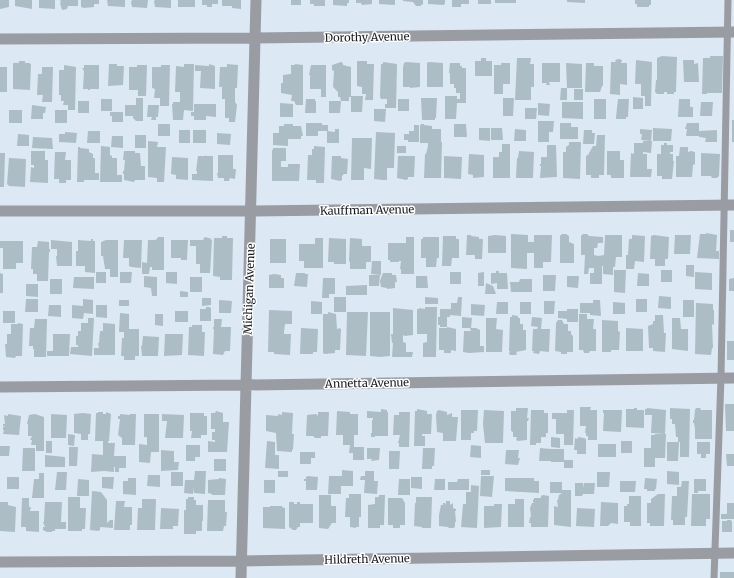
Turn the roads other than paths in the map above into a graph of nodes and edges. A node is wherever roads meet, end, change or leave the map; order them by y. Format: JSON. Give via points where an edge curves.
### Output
{"nodes":[{"id":1,"x":256,"y":0,"type":"edge"},
{"id":2,"x":728,"y":0,"type":"edge"},
{"id":3,"x":731,"y":32,"type":"edge"},
{"id":4,"x":255,"y":38,"type":"junction"},
{"id":5,"x":0,"y":39,"type":"edge"},
{"id":6,"x":729,"y":206,"type":"edge"},
{"id":7,"x":0,"y":211,"type":"edge"},
{"id":8,"x":251,"y":211,"type":"junction"},
{"id":9,"x":721,"y":377,"type":"junction"},
{"id":10,"x":734,"y":378,"type":"edge"},
{"id":11,"x":246,"y":385,"type":"junction"},
{"id":12,"x":0,"y":387,"type":"edge"},
{"id":13,"x":715,"y":553,"type":"junction"},
{"id":14,"x":734,"y":553,"type":"edge"},
{"id":15,"x":241,"y":561,"type":"junction"},
{"id":16,"x":0,"y":562,"type":"edge"},
{"id":17,"x":241,"y":578,"type":"edge"},
{"id":18,"x":714,"y":578,"type":"edge"}],
"edges":[{"from":1,"to":4,"type":"street","name":"Michigan Avenue"},
{"from":2,"to":3,"type":"lane"},
{"from":3,"to":4,"type":"street","name":"Dorothy Avenue"},
{"from":3,"to":6,"type":"lane"},
{"from":4,"to":5,"type":"street","name":"Dorothy Avenue"},
{"from":4,"to":8,"type":"street","name":"Michigan Avenue"},
{"from":6,"to":8,"type":"street","name":"Kauffman Avenue"},
{"from":6,"to":9,"type":"lane"},
{"from":7,"to":8,"type":"street","name":"Kauffman Avenue"},
{"from":8,"to":11,"type":"street","name":"Michigan Avenue"},
{"from":9,"to":10,"type":"street","name":"Annetta Avenue"},
{"from":9,"to":11,"type":"street","name":"Annetta Avenue"},
{"from":9,"to":13,"type":"lane"},
{"from":11,"to":12,"type":"street","name":"Annetta Avenue"},
{"from":11,"to":15,"type":"street","name":"Michigan Avenue"},
{"from":13,"to":14,"type":"street","name":"Hildreth Avenue"},
{"from":13,"to":15,"type":"street","name":"Hildreth Avenue"},
{"from":13,"to":18,"type":"lane"},
{"from":15,"to":16,"type":"street","name":"Hildreth Avenue"},
{"from":15,"to":17,"type":"street","name":"Michigan Avenue"}]}
